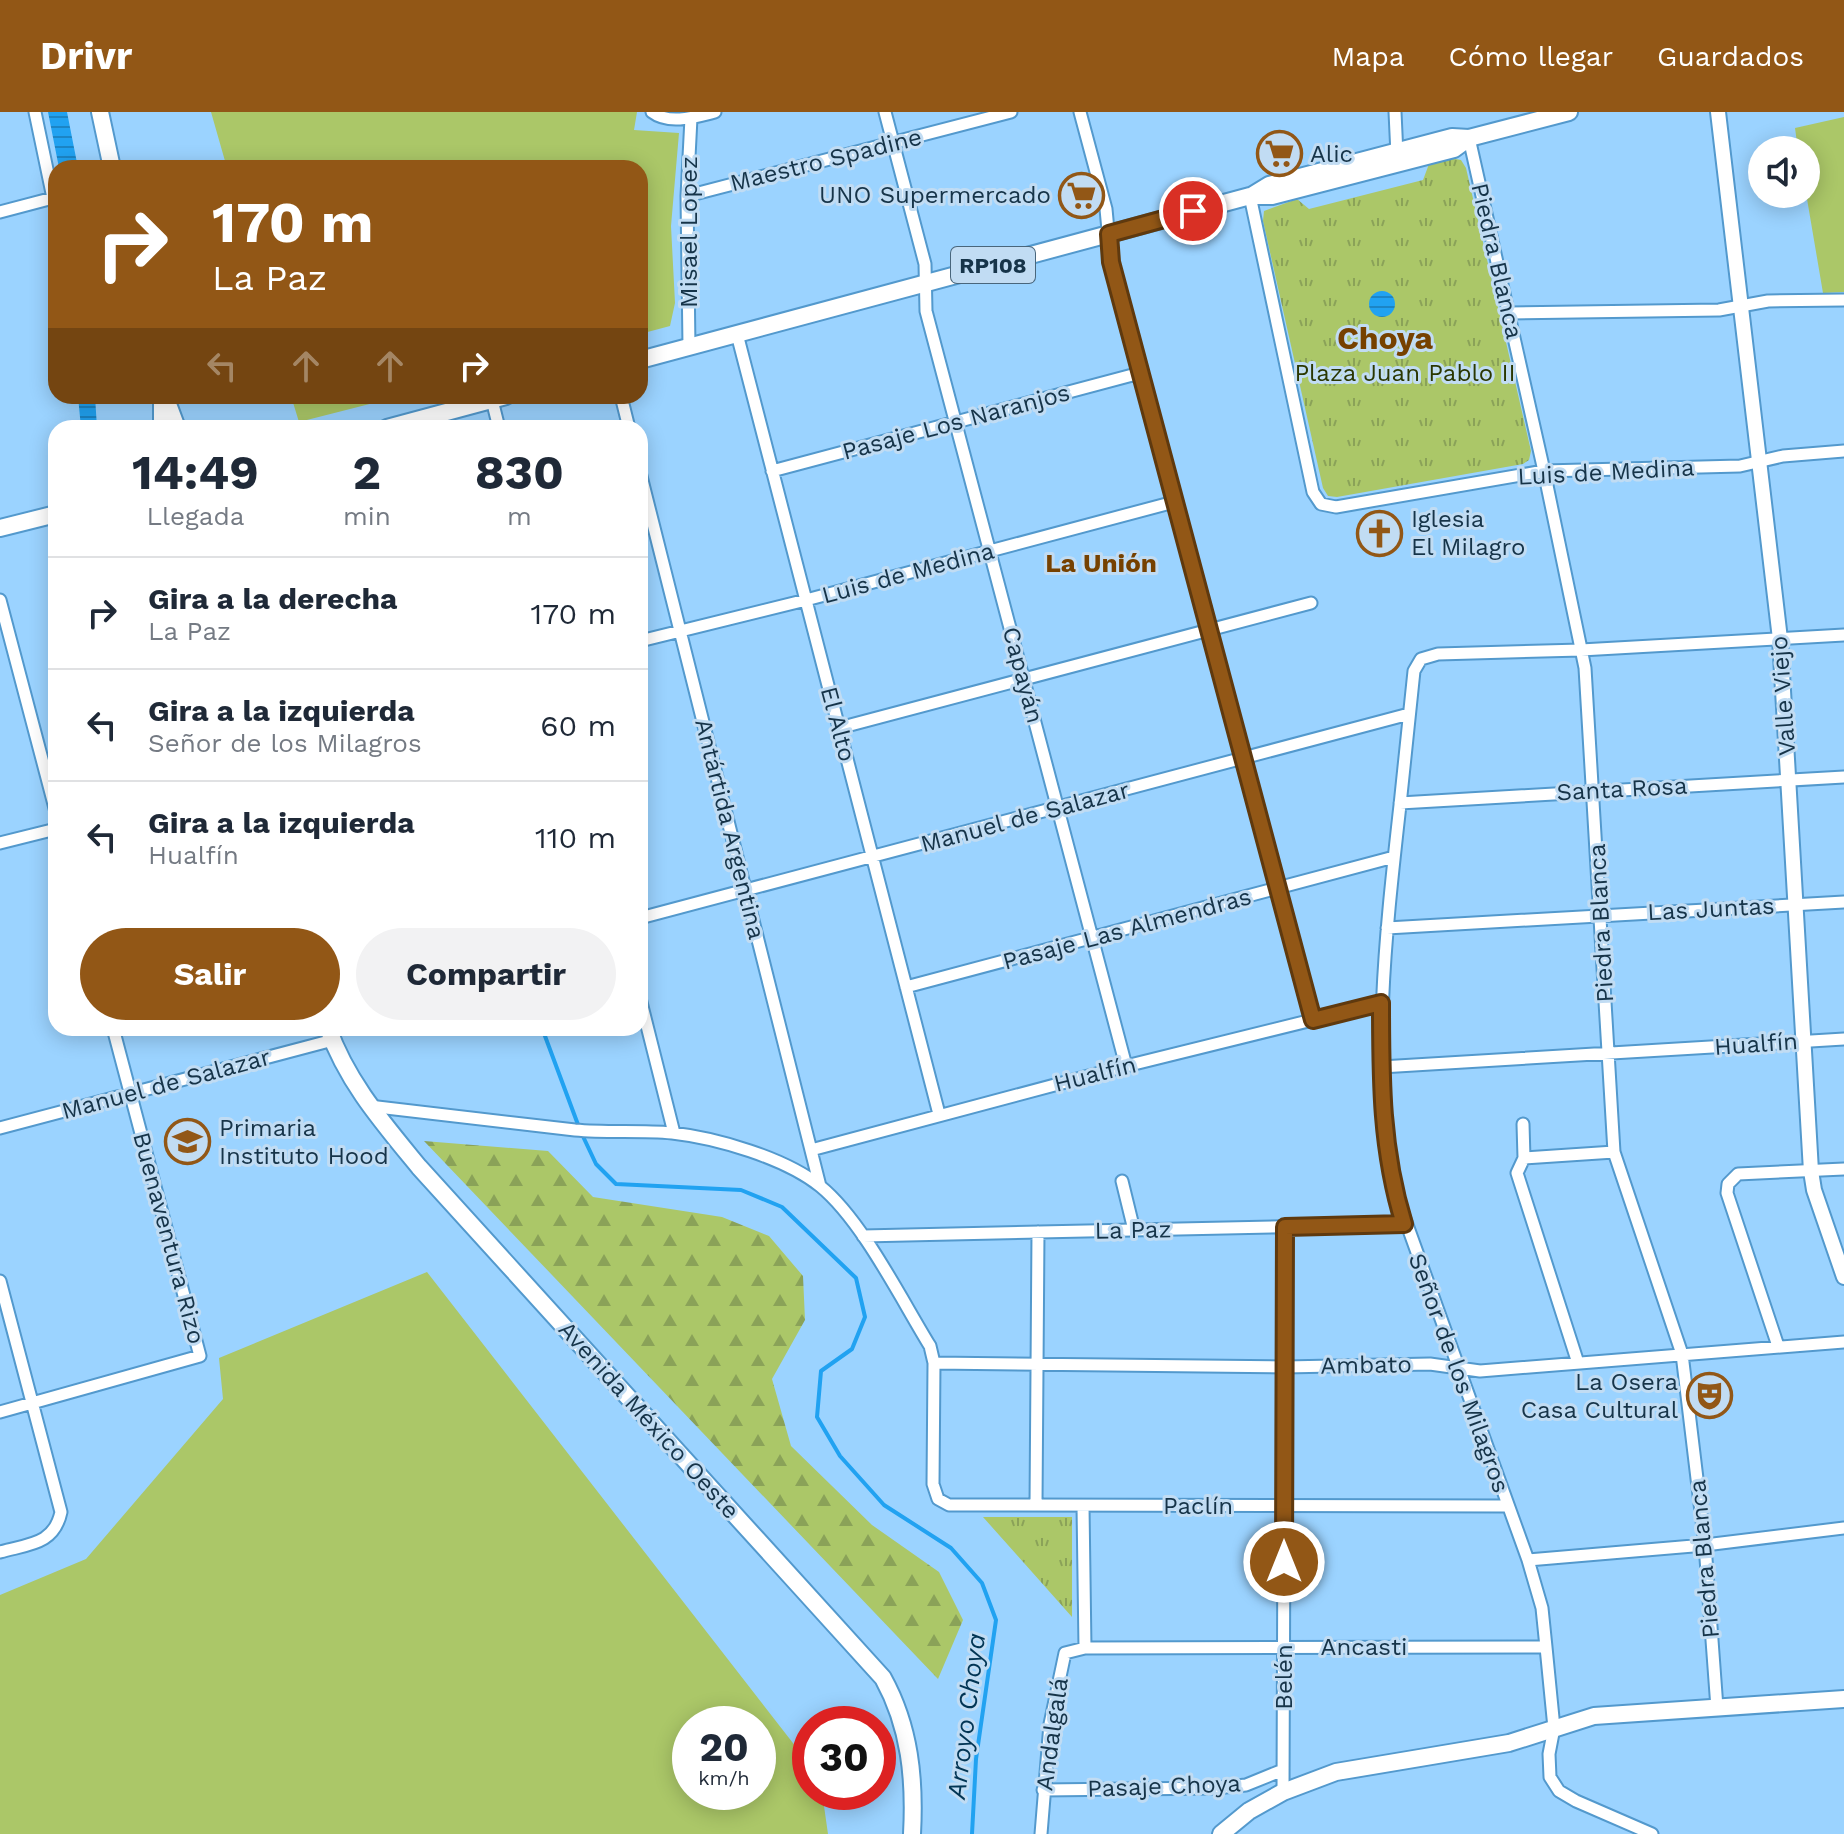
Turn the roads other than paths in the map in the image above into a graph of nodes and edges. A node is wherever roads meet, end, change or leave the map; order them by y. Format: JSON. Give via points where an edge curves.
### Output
{"nodes":[{"id":1,"x":35,"y":112,"type":"edge"},
{"id":2,"x":100,"y":112,"type":"edge"},
{"id":3,"x":652,"y":112,"type":"edge"},
{"id":4,"x":715,"y":112,"type":"edge"},
{"id":5,"x":885,"y":112,"type":"edge"},
{"id":6,"x":1011,"y":112,"type":"edge"},
{"id":7,"x":1080,"y":112,"type":"edge"},
{"id":8,"x":1395,"y":112,"type":"edge"},
{"id":9,"x":1569,"y":112,"type":"edge"},
{"id":10,"x":1718,"y":112,"type":"edge"},
{"id":11,"x":691,"y":118,"type":"junction"},
{"id":12,"x":1469,"y":138,"type":"junction"},
{"id":13,"x":893,"y":143,"type":"junction"},
{"id":14,"x":1397,"y":158,"type":"junction"},
{"id":15,"x":110,"y":160,"type":"edge"},
{"id":16,"x":48,"y":174,"type":"edge"},
{"id":17,"x":687,"y":196,"type":"junction"},
{"id":18,"x":1250,"y":196,"type":"junction"},
{"id":19,"x":48,"y":199,"type":"edge"},
{"id":20,"x":0,"y":212,"type":"edge"},
{"id":21,"x":1109,"y":234,"type":"junction"},
{"id":22,"x":927,"y":283,"type":"junction"},
{"id":23,"x":1844,"y":300,"type":"edge"},
{"id":24,"x":1742,"y":306,"type":"junction"},
{"id":25,"x":1509,"y":313,"type":"junction"},
{"id":26,"x":737,"y":334,"type":"junction"},
{"id":27,"x":689,"y":347,"type":"junction"},
{"id":28,"x":648,"y":358,"type":"edge"},
{"id":29,"x":1140,"y":373,"type":"junction"},
{"id":30,"x":477,"y":404,"type":"edge"},
{"id":31,"x":417,"y":420,"type":"edge"},
{"id":32,"x":955,"y":421,"type":"junction"},
{"id":33,"x":1844,"y":451,"type":"edge"},
{"id":34,"x":1759,"y":462,"type":"junction"},
{"id":35,"x":772,"y":471,"type":"junction"},
{"id":36,"x":1544,"y":471,"type":"junction"},
{"id":37,"x":1174,"y":502,"type":"junction"},
{"id":38,"x":648,"y":504,"type":"edge"},
{"id":39,"x":48,"y":516,"type":"edge"},
{"id":40,"x":0,"y":528,"type":"edge"},
{"id":41,"x":990,"y":550,"type":"junction"},
{"id":42,"x":0,"y":600,"type":"edge"},
{"id":43,"x":806,"y":600,"type":"junction"},
{"id":44,"x":1311,"y":603,"type":"dead end"},
{"id":45,"x":680,"y":631,"type":"junction"},
{"id":46,"x":1209,"y":631,"type":"junction"},
{"id":47,"x":1844,"y":635,"type":"edge"},
{"id":48,"x":648,"y":639,"type":"edge"},
{"id":49,"x":1780,"y":639,"type":"junction"},
{"id":50,"x":1581,"y":650,"type":"junction"},
{"id":51,"x":1024,"y":680,"type":"junction"},
{"id":52,"x":1409,"y":714,"type":"junction"},
{"id":53,"x":839,"y":728,"type":"junction"},
{"id":54,"x":1243,"y":759,"type":"junction"},
{"id":55,"x":1844,"y":777,"type":"edge"},
{"id":56,"x":1789,"y":780,"type":"junction"},
{"id":57,"x":48,"y":782,"type":"edge"},
{"id":58,"x":1594,"y":790,"type":"junction"},
{"id":59,"x":1400,"y":803,"type":"junction"},
{"id":60,"x":1058,"y":808,"type":"junction"},
{"id":61,"x":48,"y":831,"type":"edge"},
{"id":62,"x":0,"y":843,"type":"edge"},
{"id":63,"x":872,"y":857,"type":"junction"},
{"id":64,"x":1394,"y":857,"type":"junction"},
{"id":65,"x":1278,"y":889,"type":"junction"},
{"id":66,"x":745,"y":891,"type":"junction"},
{"id":67,"x":1844,"y":902,"type":"edge"},
{"id":68,"x":1796,"y":904,"type":"junction"},
{"id":69,"x":648,"y":916,"type":"edge"},
{"id":70,"x":1601,"y":916,"type":"junction"},
{"id":71,"x":1387,"y":928,"type":"junction"},
{"id":72,"x":1092,"y":937,"type":"junction"},
{"id":73,"x":906,"y":987,"type":"junction"},
{"id":74,"x":1381,"y":1003,"type":"junction"},
{"id":75,"x":1313,"y":1020,"type":"junction"},
{"id":76,"x":648,"y":1030,"type":"edge"},
{"id":77,"x":115,"y":1036,"type":"edge"},
{"id":78,"x":324,"y":1036,"type":"edge"},
{"id":79,"x":332,"y":1036,"type":"edge"},
{"id":80,"x":1844,"y":1039,"type":"edge"},
{"id":81,"x":1804,"y":1041,"type":"junction"},
{"id":82,"x":1608,"y":1053,"type":"junction"},
{"id":83,"x":1126,"y":1066,"type":"junction"},
{"id":84,"x":1381,"y":1067,"type":"junction"},
{"id":85,"x":130,"y":1094,"type":"junction"},
{"id":86,"x":368,"y":1106,"type":"junction"},
{"id":87,"x":939,"y":1114,"type":"junction"},
{"id":88,"x":1523,"y":1124,"type":"dead end"},
{"id":89,"x":0,"y":1128,"type":"edge"},
{"id":90,"x":674,"y":1133,"type":"junction"},
{"id":91,"x":811,"y":1150,"type":"junction"},
{"id":92,"x":1614,"y":1152,"type":"junction"},
{"id":93,"x":1524,"y":1158,"type":"junction"},
{"id":94,"x":1844,"y":1169,"type":"edge"},
{"id":95,"x":1811,"y":1171,"type":"junction"},
{"id":96,"x":1122,"y":1181,"type":"dead end"},
{"id":97,"x":820,"y":1186,"type":"junction"},
{"id":98,"x":1404,"y":1224,"type":"junction"},
{"id":99,"x":1285,"y":1227,"type":"junction"},
{"id":100,"x":1134,"y":1230,"type":"junction"},
{"id":101,"x":1038,"y":1232,"type":"junction"},
{"id":102,"x":863,"y":1236,"type":"junction"},
{"id":103,"x":1844,"y":1277,"type":"edge"},
{"id":104,"x":0,"y":1281,"type":"edge"},
{"id":105,"x":1844,"y":1342,"type":"edge"},
{"id":106,"x":1778,"y":1346,"type":"junction"},
{"id":107,"x":1682,"y":1354,"type":"junction"},
{"id":108,"x":934,"y":1363,"type":"junction"},
{"id":109,"x":1578,"y":1363,"type":"junction"},
{"id":110,"x":1037,"y":1364,"type":"junction"},
{"id":111,"x":1285,"y":1367,"type":"junction"},
{"id":112,"x":1457,"y":1367,"type":"junction"},
{"id":113,"x":32,"y":1403,"type":"junction"},
{"id":114,"x":0,"y":1412,"type":"edge"},
{"id":115,"x":1036,"y":1505,"type":"junction"},
{"id":116,"x":1083,"y":1506,"type":"junction"},
{"id":117,"x":1284,"y":1506,"type":"junction"},
{"id":118,"x":1508,"y":1506,"type":"junction"},
{"id":119,"x":1844,"y":1528,"type":"edge"},
{"id":120,"x":1705,"y":1545,"type":"junction"},
{"id":121,"x":0,"y":1552,"type":"edge"},
{"id":122,"x":1528,"y":1560,"type":"junction"},
{"id":123,"x":1546,"y":1647,"type":"junction"},
{"id":124,"x":1085,"y":1648,"type":"junction"},
{"id":125,"x":1284,"y":1648,"type":"junction"},
{"id":126,"x":1844,"y":1699,"type":"edge"},
{"id":127,"x":1717,"y":1708,"type":"junction"},
{"id":128,"x":1554,"y":1728,"type":"junction"},
{"id":129,"x":1283,"y":1770,"type":"junction"},
{"id":130,"x":1043,"y":1790,"type":"junction"},
{"id":131,"x":1283,"y":1792,"type":"junction"},
{"id":132,"x":912,"y":1834,"type":"edge"},
{"id":133,"x":1041,"y":1834,"type":"edge"},
{"id":134,"x":1221,"y":1834,"type":"edge"},
{"id":135,"x":1652,"y":1834,"type":"edge"}],
"edges":[{"from":1,"to":16,"type":"street"},
{"from":2,"to":15,"type":"main road"},
{"from":3,"to":11,"type":"street","via":[[662,119]]},
{"from":4,"to":11,"type":"street"},
{"from":5,"to":13,"type":"street","name":"Capayán"},
{"from":6,"to":13,"type":"street","name":"Maestro Spadine"},
{"from":7,"to":21,"type":"street"},
{"from":8,"to":14,"type":"street"},
{"from":9,"to":12,"type":"main road","number":"RP108"},
{"from":10,"to":24,"type":"street","name":"Valle Viejo"},
{"from":11,"to":17,"type":"street","name":"Misael Lopez"},
{"from":12,"to":14,"type":"main road","number":"RP108","via":[[1452,137]]},
{"from":12,"to":25,"type":"street","name":"Piedra Blanca"},
{"from":13,"to":17,"type":"street","name":"Maestro Spadine"},
{"from":13,"to":22,"type":"street","name":"Capayán"},
{"from":14,"to":18,"type":"main road","number":"RP108","via":[[1269,185]]},
{"from":17,"to":27,"type":"street","name":"Misael Lopez"},
{"from":18,"to":21,"type":"main road","number":"RP108"},
{"from":18,"to":36,"type":"street","name":"Luis de Medina","via":[[1313,492],[1321,504],[1336,507]]},
{"from":19,"to":20,"type":"street"},
{"from":21,"to":22,"type":"main road","number":"RP108"},
{"from":21,"to":29,"type":"street","via":[[1111,262]]},
{"from":22,"to":26,"type":"main road","number":"RP108"},
{"from":22,"to":32,"type":"street","name":"Capayán","via":[[926,311]]},
{"from":23,"to":24,"type":"street"},
{"from":24,"to":25,"type":"street"},
{"from":24,"to":34,"type":"street","name":"Valle Viejo"},
{"from":25,"to":36,"type":"street","name":"Piedra Blanca"},
{"from":26,"to":27,"type":"main road","number":"RP108"},
{"from":26,"to":35,"type":"street","name":"El Alto"},
{"from":27,"to":28,"type":"main road","number":"RP108"},
{"from":29,"to":32,"type":"street","name":"Pasaje Los Naranjos"},
{"from":29,"to":37,"type":"street"},
{"from":30,"to":31,"type":"main road"},
{"from":32,"to":35,"type":"street","name":"Pasaje Los Naranjos"},
{"from":32,"to":41,"type":"street","name":"Capayán"},
{"from":33,"to":34,"type":"street","name":"Luis de Medina"},
{"from":34,"to":36,"type":"street","name":"Luis de Medina"},
{"from":34,"to":49,"type":"street","name":"Valle Viejo"},
{"from":35,"to":43,"type":"street","name":"El Alto"},
{"from":36,"to":50,"type":"street","name":"Piedra Blanca"},
{"from":37,"to":41,"type":"street","name":"Luis de Medina"},
{"from":37,"to":46,"type":"street"},
{"from":38,"to":45,"type":"street","name":"Antártida Argentina"},
{"from":39,"to":40,"type":"main road"},
{"from":41,"to":43,"type":"street","name":"Luis de Medina"},
{"from":41,"to":51,"type":"street","name":"Capayán"},
{"from":42,"to":57,"type":"street"},
{"from":43,"to":45,"type":"street","name":"Luis de Medina"},
{"from":43,"to":53,"type":"street","name":"El Alto"},
{"from":44,"to":46,"type":"street"},
{"from":45,"to":48,"type":"street","name":"Luis de Medina"},
{"from":45,"to":66,"type":"street","name":"Antártida Argentina"},
{"from":46,"to":51,"type":"street"},
{"from":46,"to":54,"type":"street"},
{"from":47,"to":49,"type":"street"},
{"from":49,"to":50,"type":"street"},
{"from":49,"to":56,"type":"street","name":"Valle Viejo"},
{"from":50,"to":52,"type":"street","name":"Señor de los Milagros","via":[[1438,654],[1421,659],[1414,671]]},
{"from":50,"to":58,"type":"street","name":"Piedra Blanca"},
{"from":51,"to":53,"type":"street"},
{"from":51,"to":60,"type":"street","name":"Capayán"},
{"from":52,"to":54,"type":"street","name":"Manuel de Salazar"},
{"from":52,"to":59,"type":"street","name":"Señor de los Milagros"},
{"from":53,"to":63,"type":"street","name":"El Alto"},
{"from":54,"to":60,"type":"street","name":"Manuel de Salazar"},
{"from":54,"to":65,"type":"street"},
{"from":55,"to":56,"type":"street","name":"Santa Rosa"},
{"from":56,"to":58,"type":"street","name":"Santa Rosa"},
{"from":56,"to":68,"type":"street","name":"Valle Viejo"},
{"from":58,"to":59,"type":"street","name":"Santa Rosa"},
{"from":58,"to":70,"type":"street","name":"Piedra Blanca"},
{"from":59,"to":64,"type":"street","name":"Señor de los Milagros"},
{"from":60,"to":63,"type":"street","name":"Manuel de Salazar"},
{"from":60,"to":72,"type":"street","name":"Capayán"},
{"from":61,"to":62,"type":"street"},
{"from":63,"to":66,"type":"street","name":"Manuel de Salazar"},
{"from":63,"to":73,"type":"street","name":"El Alto"},
{"from":64,"to":65,"type":"street","name":"Pasaje Las Almendras"},
{"from":64,"to":71,"type":"street","name":"Señor de los Milagros"},
{"from":65,"to":72,"type":"street","name":"Pasaje Las Almendras"},
{"from":65,"to":75,"type":"street"},
{"from":66,"to":69,"type":"street","name":"Manuel de Salazar"},
{"from":66,"to":91,"type":"street","name":"Antártida Argentina"},
{"from":67,"to":68,"type":"street","name":"Las Juntas"},
{"from":68,"to":70,"type":"street","name":"Las Juntas"},
{"from":68,"to":81,"type":"street","name":"Valle Viejo"},
{"from":70,"to":71,"type":"street","name":"Las Juntas"},
{"from":70,"to":82,"type":"street","name":"Piedra Blanca"},
{"from":71,"to":74,"type":"street","name":"Señor de los Milagros"},
{"from":72,"to":73,"type":"street","name":"Pasaje Las Almendras"},
{"from":72,"to":83,"type":"street","name":"Capayán"},
{"from":73,"to":87,"type":"street","name":"El Alto"},
{"from":74,"to":75,"type":"street","name":"Hualfín"},
{"from":74,"to":84,"type":"street","name":"Señor de los Milagros"},
{"from":75,"to":83,"type":"street","name":"Hualfín"},
{"from":76,"to":90,"type":"street"},
{"from":77,"to":85,"type":"street","name":"Buenaventura Rizo"},
{"from":78,"to":85,"type":"street","name":"Manuel de Salazar"},
{"from":79,"to":86,"type":"main road","name":"Avenida México Oeste"},
{"from":80,"to":81,"type":"street","name":"Hualfín"},
{"from":81,"to":82,"type":"street","name":"Hualfín"},
{"from":81,"to":95,"type":"street","name":"Valle Viejo"},
{"from":82,"to":84,"type":"street","name":"Hualfín"},
{"from":82,"to":92,"type":"street","name":"Piedra Blanca"},
{"from":83,"to":87,"type":"street","name":"Hualfín"},
{"from":84,"to":98,"type":"street","name":"Señor de los Milagros","via":[[1385,1143]]},
{"from":85,"to":89,"type":"street","name":"Manuel de Salazar"},
{"from":85,"to":113,"type":"street","name":"Buenaventura Rizo","via":[[200,1356]]},
{"from":86,"to":90,"type":"street","via":[[580,1130]]},
{"from":86,"to":132,"type":"main road","name":"Avenida México Oeste","via":[[883,1678],[897,1704],[911,1761]]},
{"from":87,"to":91,"type":"street","name":"Hualfín"},
{"from":88,"to":93,"type":"street"},
{"from":90,"to":97,"type":"street","via":[[747,1150]]},
{"from":91,"to":97,"type":"street","name":"Antártida Argentina"},
{"from":92,"to":93,"type":"street"},
{"from":92,"to":107,"type":"street","name":"Piedra Blanca"},
{"from":93,"to":109,"type":"street","via":[[1517,1173]]},
{"from":94,"to":95,"type":"street"},
{"from":95,"to":103,"type":"street","name":"Valle Viejo"},
{"from":95,"to":106,"type":"street","via":[[1738,1174],[1728,1184]]},
{"from":96,"to":100,"type":"street"},
{"from":97,"to":102,"type":"street"},
{"from":98,"to":99,"type":"street","name":"La Paz"},
{"from":98,"to":112,"type":"street","name":"Señor de los Milagros"},
{"from":99,"to":100,"type":"street","name":"La Paz"},
{"from":99,"to":111,"type":"street","name":"Belén"},
{"from":100,"to":101,"type":"street","name":"La Paz"},
{"from":101,"to":102,"type":"street","name":"La Paz"},
{"from":101,"to":110,"type":"street"},
{"from":102,"to":108,"type":"street","via":[[930,1346]]},
{"from":104,"to":113,"type":"street"},
{"from":105,"to":106,"type":"street","name":"Ambato"},
{"from":106,"to":107,"type":"street","name":"Ambato"},
{"from":107,"to":109,"type":"street","name":"Ambato"},
{"from":107,"to":120,"type":"street","name":"Piedra Blanca"},
{"from":108,"to":110,"type":"street","name":"Ambato"},
{"from":108,"to":115,"type":"street","name":"Paclín","via":[[933,1484],[938,1499],[949,1505]]},
{"from":109,"to":112,"type":"street","name":"Ambato","via":[[1480,1371]]},
{"from":110,"to":111,"type":"street","name":"Ambato"},
{"from":110,"to":115,"type":"street"},
{"from":111,"to":112,"type":"street","name":"Ambato"},
{"from":111,"to":117,"type":"street","name":"Belén"},
{"from":112,"to":118,"type":"street","name":"Señor de los Milagros"},
{"from":113,"to":114,"type":"street"},
{"from":113,"to":121,"type":"street","via":[[61,1512],[57,1528],[46,1539]]},
{"from":115,"to":116,"type":"street","name":"Paclín"},
{"from":116,"to":117,"type":"street","name":"Paclín"},
{"from":116,"to":124,"type":"street","name":"Andalgalá"},
{"from":117,"to":118,"type":"street","name":"Paclín"},
{"from":117,"to":125,"type":"street","name":"Belén"},
{"from":118,"to":122,"type":"street","name":"Señor de los Milagros"},
{"from":119,"to":120,"type":"street"},
{"from":120,"to":122,"type":"street"},
{"from":120,"to":127,"type":"street","name":"Piedra Blanca"},
{"from":122,"to":123,"type":"street","name":"Señor de los Milagros"},
{"from":123,"to":125,"type":"street","name":"Ancasti"},
{"from":123,"to":128,"type":"street","name":"Señor de los Milagros"},
{"from":124,"to":125,"type":"street","name":"Ancasti"},
{"from":124,"to":130,"type":"street","name":"Andalgalá","via":[[1065,1653]]},
{"from":125,"to":129,"type":"street","name":"Belén"},
{"from":126,"to":127,"type":"main road"},
{"from":127,"to":128,"type":"main road","via":[[1594,1716]]},
{"from":128,"to":131,"type":"main road","via":[[1509,1743],[1336,1772]]},
{"from":128,"to":135,"type":"street","name":"Señor de los Milagros","via":[[1550,1777],[1559,1791]]},
{"from":129,"to":130,"type":"street","name":"Pasaje Choya","via":[[1246,1785],[1215,1788]]},
{"from":129,"to":131,"type":"street","name":"Belén"},
{"from":130,"to":133,"type":"street","name":"Andalgalá"},
{"from":131,"to":134,"type":"main road"}]}
